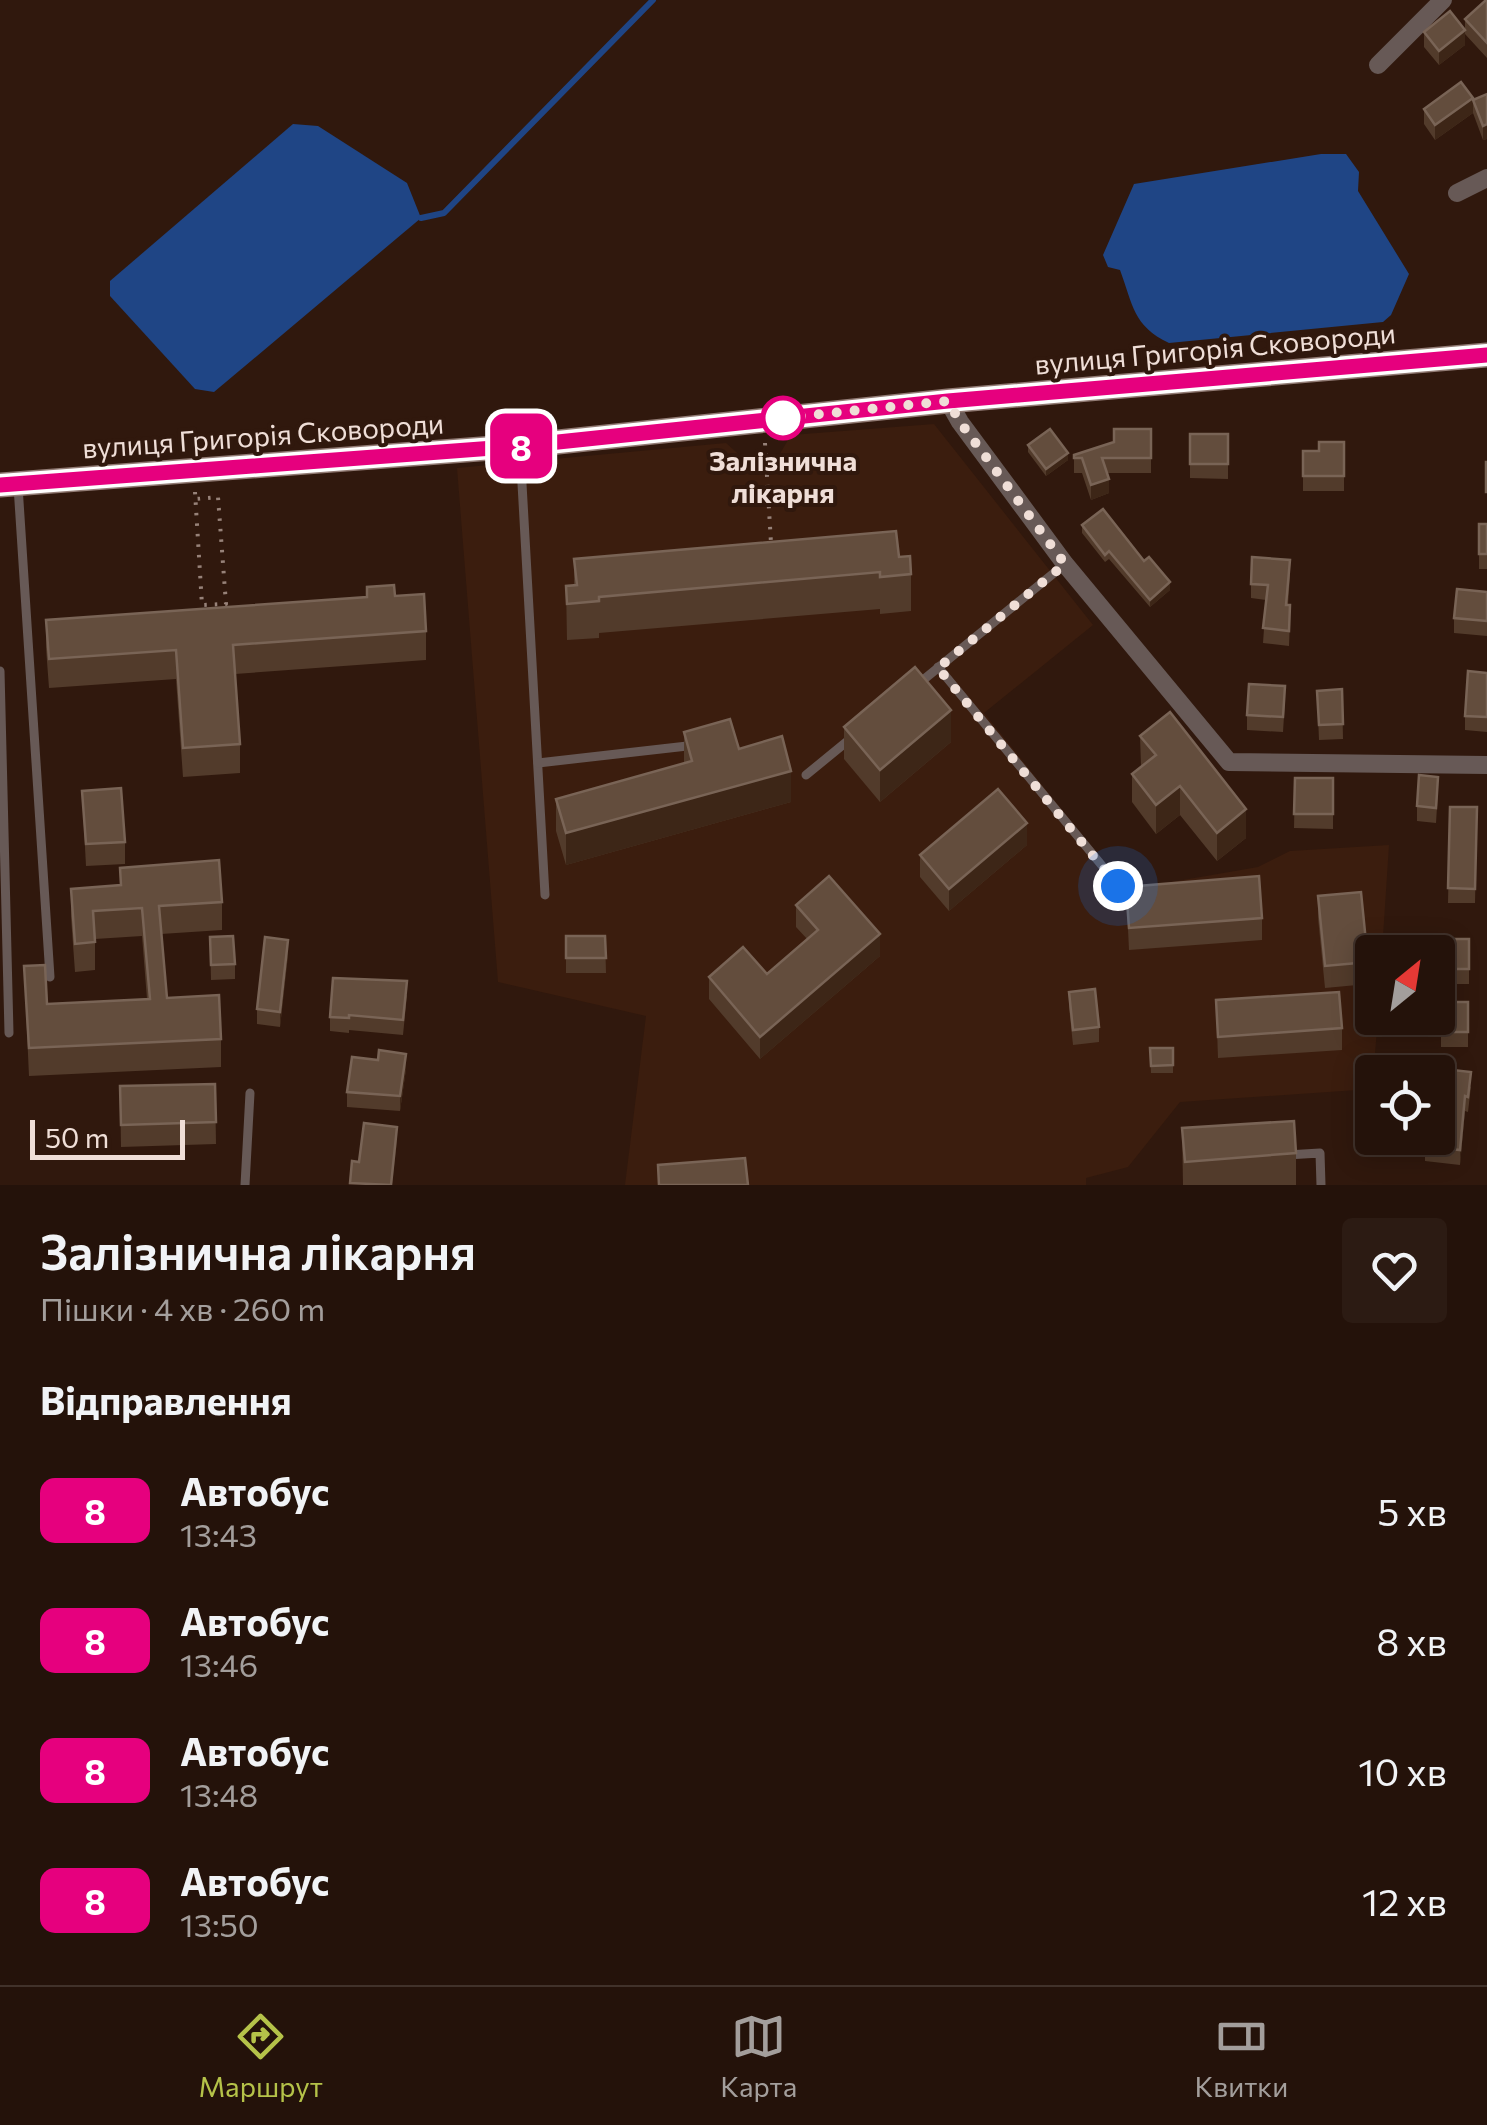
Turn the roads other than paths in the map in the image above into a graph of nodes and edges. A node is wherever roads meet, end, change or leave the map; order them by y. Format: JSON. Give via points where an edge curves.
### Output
{"nodes":[{"id":1,"x":1444,"y":0,"type":"edge"},
{"id":2,"x":1378,"y":65,"type":"dead end"},
{"id":3,"x":1487,"y":178,"type":"edge"},
{"id":4,"x":1457,"y":193,"type":"dead end"},
{"id":5,"x":1487,"y":355,"type":"edge"},
{"id":6,"x":948,"y":401,"type":"junction"},
{"id":7,"x":520,"y":446,"type":"junction"},
{"id":8,"x":9,"y":485,"type":"edge"},
{"id":9,"x":1065,"y":564,"type":"junction"},
{"id":10,"x":938,"y":668,"type":"junction"},
{"id":11,"x":0,"y":671,"type":"edge"},
{"id":12,"x":909,"y":691,"type":"edge"},
{"id":13,"x":865,"y":727,"type":"edge"},
{"id":14,"x":709,"y":744,"type":"edge"},
{"id":15,"x":538,"y":762,"type":"junction"},
{"id":16,"x":1487,"y":765,"type":"edge"},
{"id":17,"x":806,"y":775,"type":"dead end"},
{"id":18,"x":1118,"y":886,"type":"dead end"},
{"id":19,"x":546,"y":895,"type":"dead end"},
{"id":20,"x":50,"y":977,"type":"edge"},
{"id":21,"x":9,"y":1033,"type":"dead end"},
{"id":22,"x":250,"y":1094,"type":"dead end"},
{"id":23,"x":1267,"y":1156,"type":"edge"},
{"id":24,"x":245,"y":1185,"type":"edge"},
{"id":25,"x":1321,"y":1185,"type":"edge"}],
"edges":[{"from":1,"to":2,"type":"street"},
{"from":3,"to":4,"type":"street"},
{"from":5,"to":6,"type":"street","name":"вулиця Григорія Сковороди"},
{"from":6,"to":7,"type":"street","name":"вулиця Григорія Сковороди"},
{"from":6,"to":9,"type":"street"},
{"from":7,"to":8,"type":"street","name":"вулиця Григорія Сковороди"},
{"from":7,"to":15,"type":"lane"},
{"from":8,"to":20,"type":"lane"},
{"from":9,"to":10,"type":"lane"},
{"from":9,"to":16,"type":"street","via":[[1229,762]]},
{"from":10,"to":12,"type":"lane"},
{"from":10,"to":18,"type":"lane"},
{"from":11,"to":21,"type":"lane"},
{"from":13,"to":17,"type":"lane"},
{"from":14,"to":15,"type":"lane"},
{"from":15,"to":19,"type":"lane"},
{"from":22,"to":24,"type":"lane"},
{"from":23,"to":25,"type":"lane","via":[[1320,1153]]}]}
